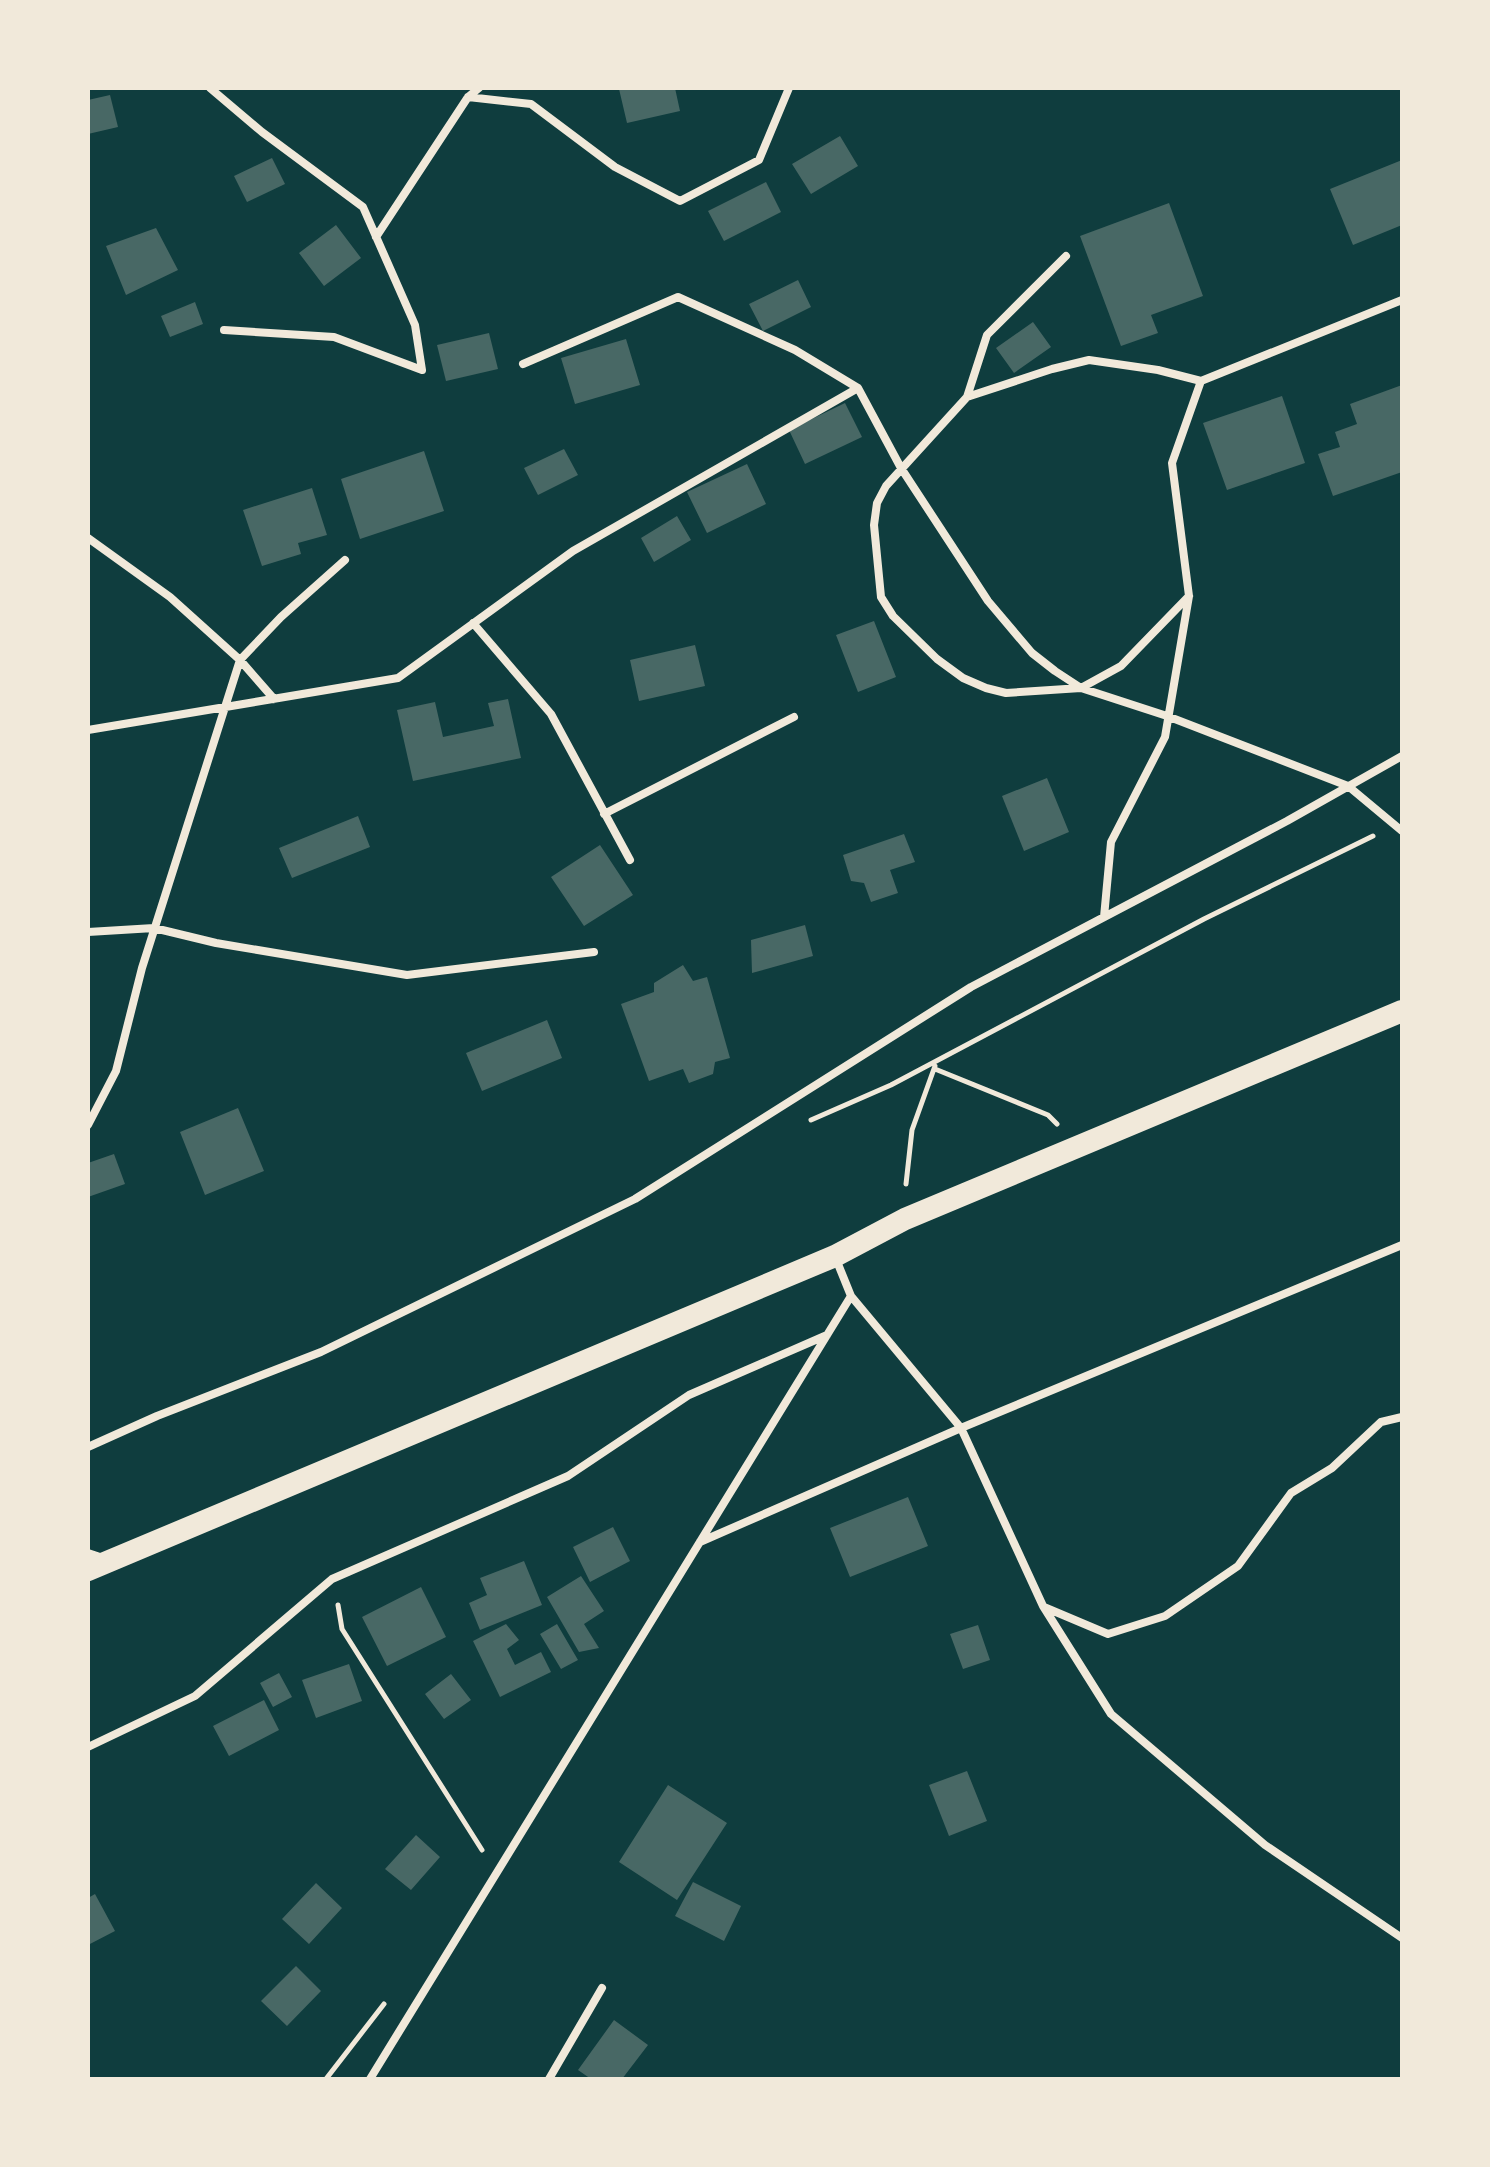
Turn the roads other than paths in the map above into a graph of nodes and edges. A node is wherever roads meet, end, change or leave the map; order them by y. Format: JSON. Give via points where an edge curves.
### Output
{"nodes":[{"id":1,"x":210,"y":88,"type":"edge"},
{"id":2,"x":479,"y":88,"type":"edge"},
{"id":3,"x":789,"y":88,"type":"edge"},
{"id":4,"x":468,"y":97,"type":"junction"},
{"id":5,"x":376,"y":237,"type":"junction"},
{"id":6,"x":1066,"y":256,"type":"dead end"},
{"id":7,"x":1402,"y":300,"type":"edge"},
{"id":8,"x":224,"y":330,"type":"dead end"},
{"id":9,"x":523,"y":364,"type":"dead end"},
{"id":10,"x":1201,"y":381,"type":"junction"},
{"id":11,"x":858,"y":388,"type":"junction"},
{"id":12,"x":967,"y":397,"type":"junction"},
{"id":13,"x":901,"y":468,"type":"junction"},
{"id":14,"x":88,"y":538,"type":"edge"},
{"id":15,"x":345,"y":560,"type":"dead end"},
{"id":16,"x":1189,"y":596,"type":"junction"},
{"id":17,"x":473,"y":623,"type":"junction"},
{"id":18,"x":240,"y":660,"type":"junction"},
{"id":19,"x":1081,"y":688,"type":"junction"},
{"id":20,"x":274,"y":699,"type":"junction"},
{"id":21,"x":224,"y":707,"type":"junction"},
{"id":22,"x":1167,"y":716,"type":"junction"},
{"id":23,"x":794,"y":717,"type":"dead end"},
{"id":24,"x":88,"y":730,"type":"edge"},
{"id":25,"x":1402,"y":756,"type":"edge"},
{"id":26,"x":1348,"y":786,"type":"junction"},
{"id":27,"x":604,"y":814,"type":"junction"},
{"id":28,"x":1398,"y":828,"type":"edge"},
{"id":29,"x":630,"y":860,"type":"dead end"},
{"id":30,"x":1104,"y":917,"type":"junction"},
{"id":31,"x":154,"y":928,"type":"junction"},
{"id":32,"x":88,"y":932,"type":"edge"},
{"id":33,"x":594,"y":952,"type":"dead end"},
{"id":34,"x":1402,"y":1011,"type":"edge"},
{"id":35,"x":88,"y":1125,"type":"edge"},
{"id":36,"x":1402,"y":1245,"type":"edge"},
{"id":37,"x":835,"y":1256,"type":"junction"},
{"id":38,"x":851,"y":1296,"type":"junction"},
{"id":39,"x":828,"y":1335,"type":"junction"},
{"id":40,"x":1402,"y":1417,"type":"edge"},
{"id":41,"x":961,"y":1428,"type":"junction"},
{"id":42,"x":88,"y":1447,"type":"edge"},
{"id":43,"x":700,"y":1542,"type":"junction"},
{"id":44,"x":88,"y":1553,"type":"edge"},
{"id":45,"x":112,"y":1561,"type":"junction"},
{"id":46,"x":88,"y":1570,"type":"edge"},
{"id":47,"x":1043,"y":1606,"type":"junction"},
{"id":48,"x":88,"y":1747,"type":"edge"},
{"id":49,"x":1402,"y":1938,"type":"edge"},
{"id":50,"x":602,"y":1988,"type":"dead end"},
{"id":51,"x":370,"y":2079,"type":"edge"},
{"id":52,"x":549,"y":2079,"type":"edge"}],
"edges":[{"from":1,"to":5,"type":"street","via":[[363,207]]},
{"from":2,"to":4,"type":"street"},
{"from":3,"to":4,"type":"street","via":[[759,160],[680,201],[615,167],[531,104]]},
{"from":4,"to":5,"type":"street"},
{"from":5,"to":8,"type":"street","via":[[415,325],[422,370],[334,337]]},
{"from":6,"to":12,"type":"street","via":[[987,335]]},
{"from":7,"to":10,"type":"street"},
{"from":9,"to":11,"type":"street","via":[[678,297],[795,350]]},
{"from":10,"to":12,"type":"street","via":[[1089,360]]},
{"from":10,"to":16,"type":"street","via":[[1172,463]]},
{"from":11,"to":13,"type":"street"},
{"from":11,"to":17,"type":"street","via":[[573,551]]},
{"from":12,"to":13,"type":"street"},
{"from":13,"to":19,"type":"street","via":[[988,601],[1032,653]]},
{"from":13,"to":19,"type":"street","via":[[881,494],[874,525],[881,597],[893,616],[937,659],[986,688],[1006,693]]},
{"from":14,"to":18,"type":"street","via":[[170,597]]},
{"from":15,"to":18,"type":"street"},
{"from":16,"to":19,"type":"street","via":[[1121,666]]},
{"from":16,"to":22,"type":"street"},
{"from":17,"to":20,"type":"street","via":[[398,678]]},
{"from":17,"to":27,"type":"street","via":[[551,714]]},
{"from":18,"to":20,"type":"street"},
{"from":18,"to":21,"type":"street"},
{"from":19,"to":22,"type":"street"},
{"from":20,"to":21,"type":"street"},
{"from":21,"to":24,"type":"street"},
{"from":21,"to":31,"type":"street"},
{"from":22,"to":26,"type":"street"},
{"from":22,"to":30,"type":"street","via":[[1165,737],[1111,842]]},
{"from":23,"to":27,"type":"street"},
{"from":25,"to":26,"type":"street"},
{"from":26,"to":28,"type":"street"},
{"from":26,"to":30,"type":"street"},
{"from":27,"to":29,"type":"street"},
{"from":30,"to":42,"type":"street","via":[[971,987],[635,1199],[321,1352]]},
{"from":31,"to":32,"type":"street"},
{"from":31,"to":33,"type":"street","via":[[407,975]]},
{"from":31,"to":35,"type":"street","via":[[116,1071]]},
{"from":34,"to":37,"type":"highway","via":[[905,1219]]},
{"from":36,"to":41,"type":"street"},
{"from":37,"to":38,"type":"street"},
{"from":37,"to":45,"type":"highway"},
{"from":38,"to":39,"type":"street"},
{"from":38,"to":41,"type":"street"},
{"from":39,"to":43,"type":"street"},
{"from":39,"to":48,"type":"street","via":[[689,1395],[568,1476],[332,1579],[195,1696]]},
{"from":40,"to":47,"type":"street","via":[[1381,1422],[1332,1468],[1291,1493],[1238,1566],[1165,1616],[1108,1634]]},
{"from":41,"to":43,"type":"street"},
{"from":41,"to":47,"type":"street"},
{"from":43,"to":51,"type":"street"},
{"from":44,"to":45,"type":"street"},
{"from":45,"to":46,"type":"highway"},
{"from":47,"to":49,"type":"street","via":[[1111,1714],[1265,1845]]},
{"from":50,"to":52,"type":"street"}]}
